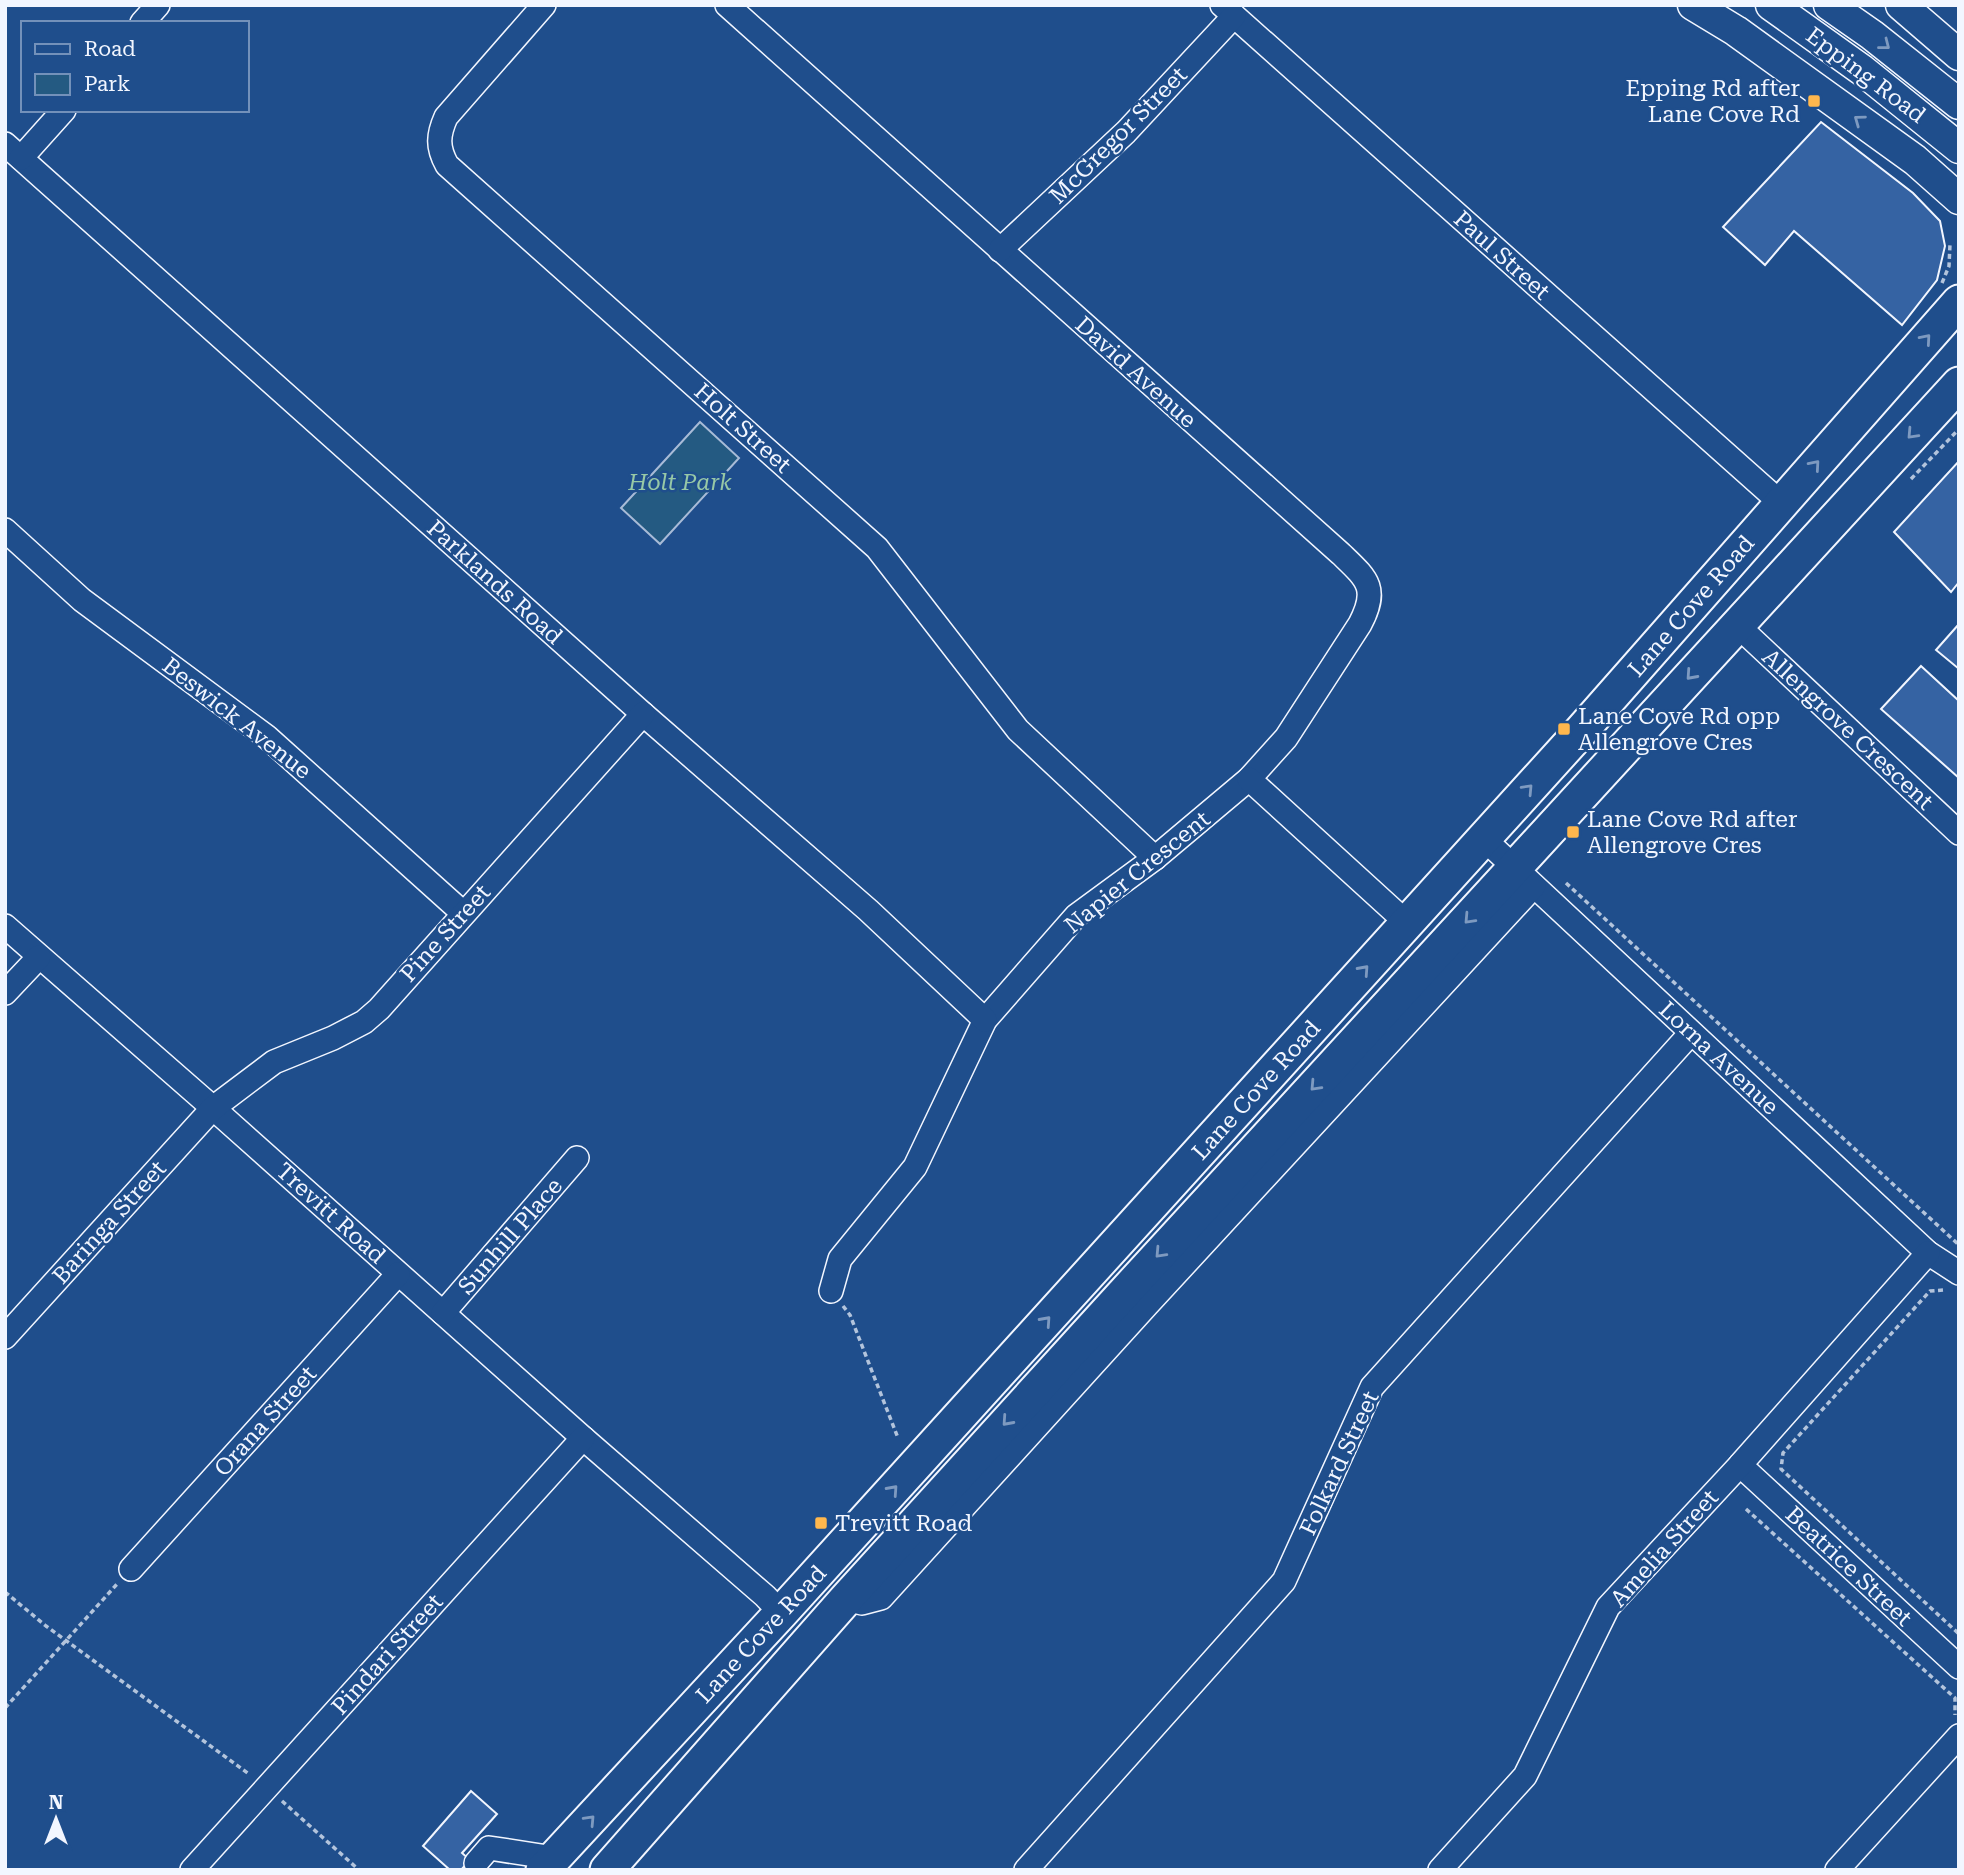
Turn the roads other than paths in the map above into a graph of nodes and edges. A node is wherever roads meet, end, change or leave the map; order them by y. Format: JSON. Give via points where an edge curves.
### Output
{"nodes":[{"id":1,"x":158,"y":5,"type":"edge"},
{"id":2,"x":544,"y":5,"type":"edge"},
{"id":3,"x":727,"y":5,"type":"edge"},
{"id":4,"x":1693,"y":5,"type":"edge"},
{"id":5,"x":1771,"y":5,"type":"edge"},
{"id":6,"x":1829,"y":5,"type":"edge"},
{"id":7,"x":1902,"y":5,"type":"edge"},
{"id":8,"x":1228,"y":10,"type":"edge"},
{"id":9,"x":144,"y":21,"type":"edge"},
{"id":10,"x":1958,"y":54,"type":"edge"},
{"id":11,"x":1959,"y":104,"type":"edge"},
{"id":12,"x":62,"y":112,"type":"edge"},
{"id":13,"x":1951,"y":141,"type":"edge"},
{"id":14,"x":13,"y":151,"type":"edge"},
{"id":15,"x":1957,"y":196,"type":"edge"},
{"id":16,"x":1000,"y":250,"type":"junction"},
{"id":17,"x":1959,"y":302,"type":"edge"},
{"id":18,"x":1959,"y":384,"type":"edge"},
{"id":19,"x":1782,"y":503,"type":"junction"},
{"id":20,"x":5,"y":530,"type":"edge"},
{"id":21,"x":1737,"y":625,"type":"junction"},
{"id":22,"x":643,"y":714,"type":"junction"},
{"id":23,"x":1249,"y":779,"type":"junction"},
{"id":24,"x":1959,"y":833,"type":"edge"},
{"id":25,"x":1483,"y":838,"type":"junction"},
{"id":26,"x":1155,"y":858,"type":"junction"},
{"id":27,"x":1524,"y":877,"type":"junction"},
{"id":28,"x":463,"y":913,"type":"junction"},
{"id":29,"x":1407,"y":923,"type":"junction"},
{"id":30,"x":5,"y":926,"type":"edge"},
{"id":31,"x":39,"y":957,"type":"junction"},
{"id":32,"x":5,"y":993,"type":"edge"},
{"id":33,"x":985,"y":1020,"type":"junction"},
{"id":34,"x":1691,"y":1033,"type":"junction"},
{"id":35,"x":213,"y":1108,"type":"junction"},
{"id":36,"x":577,"y":1158,"type":"dead end"},
{"id":37,"x":1928,"y":1253,"type":"junction"},
{"id":38,"x":398,"y":1274,"type":"junction"},
{"id":39,"x":1953,"y":1281,"type":"edge"},
{"id":40,"x":831,"y":1291,"type":"road end"},
{"id":41,"x":443,"y":1313,"type":"junction"},
{"id":42,"x":5,"y":1337,"type":"edge"},
{"id":43,"x":583,"y":1438,"type":"junction"},
{"id":44,"x":1740,"y":1465,"type":"junction"},
{"id":45,"x":131,"y":1569,"type":"road end"},
{"id":46,"x":781,"y":1613,"type":"junction"},
{"id":47,"x":1959,"y":1667,"type":"edge"},
{"id":48,"x":1957,"y":1727,"type":"edge"},
{"id":49,"x":524,"y":1860,"type":"edge"},
{"id":50,"x":481,"y":1866,"type":"edge"},
{"id":51,"x":191,"y":1870,"type":"edge"},
{"id":52,"x":607,"y":1870,"type":"edge"},
{"id":53,"x":1026,"y":1870,"type":"edge"},
{"id":54,"x":1440,"y":1870,"type":"edge"},
{"id":55,"x":1837,"y":1870,"type":"edge"}],
"edges":[{"from":1,"to":9,"type":"street"},
{"from":2,"to":26,"type":"street","name":"Holt Street","via":[[446,117],[439,150],[447,164],[877,548],[1018,730]]},
{"from":3,"to":16,"type":"street","name":"David Avenue"},
{"from":15,"to":4,"type":"main road","one_way":true,"via":[[1915,160]]},
{"from":5,"to":13,"type":"main road","name":"Epping Road"},
{"from":6,"to":11,"type":"main road","name":"Epping Road","one_way":true},
{"from":7,"to":10,"type":"main road"},
{"from":8,"to":16,"type":"street","name":"McGregor Street","via":[[1126,132]]},
{"from":8,"to":19,"type":"street","name":"Paul Street"},
{"from":12,"to":14,"type":"street"},
{"from":14,"to":22,"type":"street","name":"Parklands Road"},
{"from":16,"to":23,"type":"street","name":"David Avenue","via":[[1369,584],[1371,596],[1360,624],[1286,738]]},
{"from":19,"to":17,"type":"highway","name":"Lane Cove Road","one_way":true},
{"from":18,"to":21,"type":"highway","name":"Lane Cove Road","one_way":true},
{"from":25,"to":19,"type":"highway","name":"Lane Cove Road","one_way":true},
{"from":20,"to":28,"type":"street","name":"Beswick Avenue","via":[[82,600],[267,737]]},
{"from":21,"to":24,"type":"street","name":"Allengrove Crescent"},
{"from":21,"to":27,"type":"highway","name":"Lane Cove Road","one_way":true},
{"from":22,"to":28,"type":"street","name":"Pine Street"},
{"from":22,"to":33,"type":"street","name":"Parklands Road","via":[[868,910]]},
{"from":23,"to":26,"type":"street","name":"Napier Crescent"},
{"from":23,"to":29,"type":"street"},
{"from":25,"to":27,"type":"street","name":"Lorna Avenue"},
{"from":25,"to":29,"type":"highway","name":"Lane Cove Road"},
{"from":26,"to":33,"type":"street","name":"Napier Crescent","via":[[1076,916]]},
{"from":27,"to":34,"type":"street","name":"Lorna Avenue"},
{"from":27,"to":52,"type":"highway","name":"Lane Cove Road","via":[[1124,1293]]},
{"from":28,"to":35,"type":"street","name":"Pine Street","via":[[364,1022],[274,1062]]},
{"from":46,"to":29,"type":"highway","name":"Lane Cove Road","one_way":true},
{"from":30,"to":31,"type":"street","name":"Trevitt Road"},
{"from":31,"to":32,"type":"street"},
{"from":31,"to":35,"type":"street","name":"Trevitt Road"},
{"from":33,"to":40,"type":"street","name":"Napier Crescent","via":[[915,1167],[840,1259]]},
{"from":34,"to":37,"type":"street","name":"Lorna Avenue"},
{"from":34,"to":53,"type":"street","name":"Folkard Street","via":[[1372,1387],[1284,1581]]},
{"from":35,"to":38,"type":"street","name":"Trevitt Road"},
{"from":35,"to":42,"type":"street","name":"Baringa Street"},
{"from":36,"to":41,"type":"street","name":"Sunhill Place"},
{"from":37,"to":39,"type":"street","name":"Lorna Avenue"},
{"from":37,"to":44,"type":"street","name":"Amelia Street"},
{"from":38,"to":41,"type":"street","name":"Trevitt Road"},
{"from":38,"to":45,"type":"street","name":"Orana Street"},
{"from":41,"to":43,"type":"street","name":"Trevitt Road"},
{"from":43,"to":46,"type":"street","name":"Trevitt Road"},
{"from":43,"to":51,"type":"street","name":"Pindari Street"},
{"from":44,"to":47,"type":"street","name":"Beatrice Street"},
{"from":44,"to":54,"type":"street","name":"Amelia Street","via":[[1608,1607],[1525,1776]]},
{"from":49,"to":46,"type":"highway","name":"Lane Cove Road","one_way":true},
{"from":48,"to":55,"type":"street"},
{"from":49,"to":50,"type":"street"}]}
